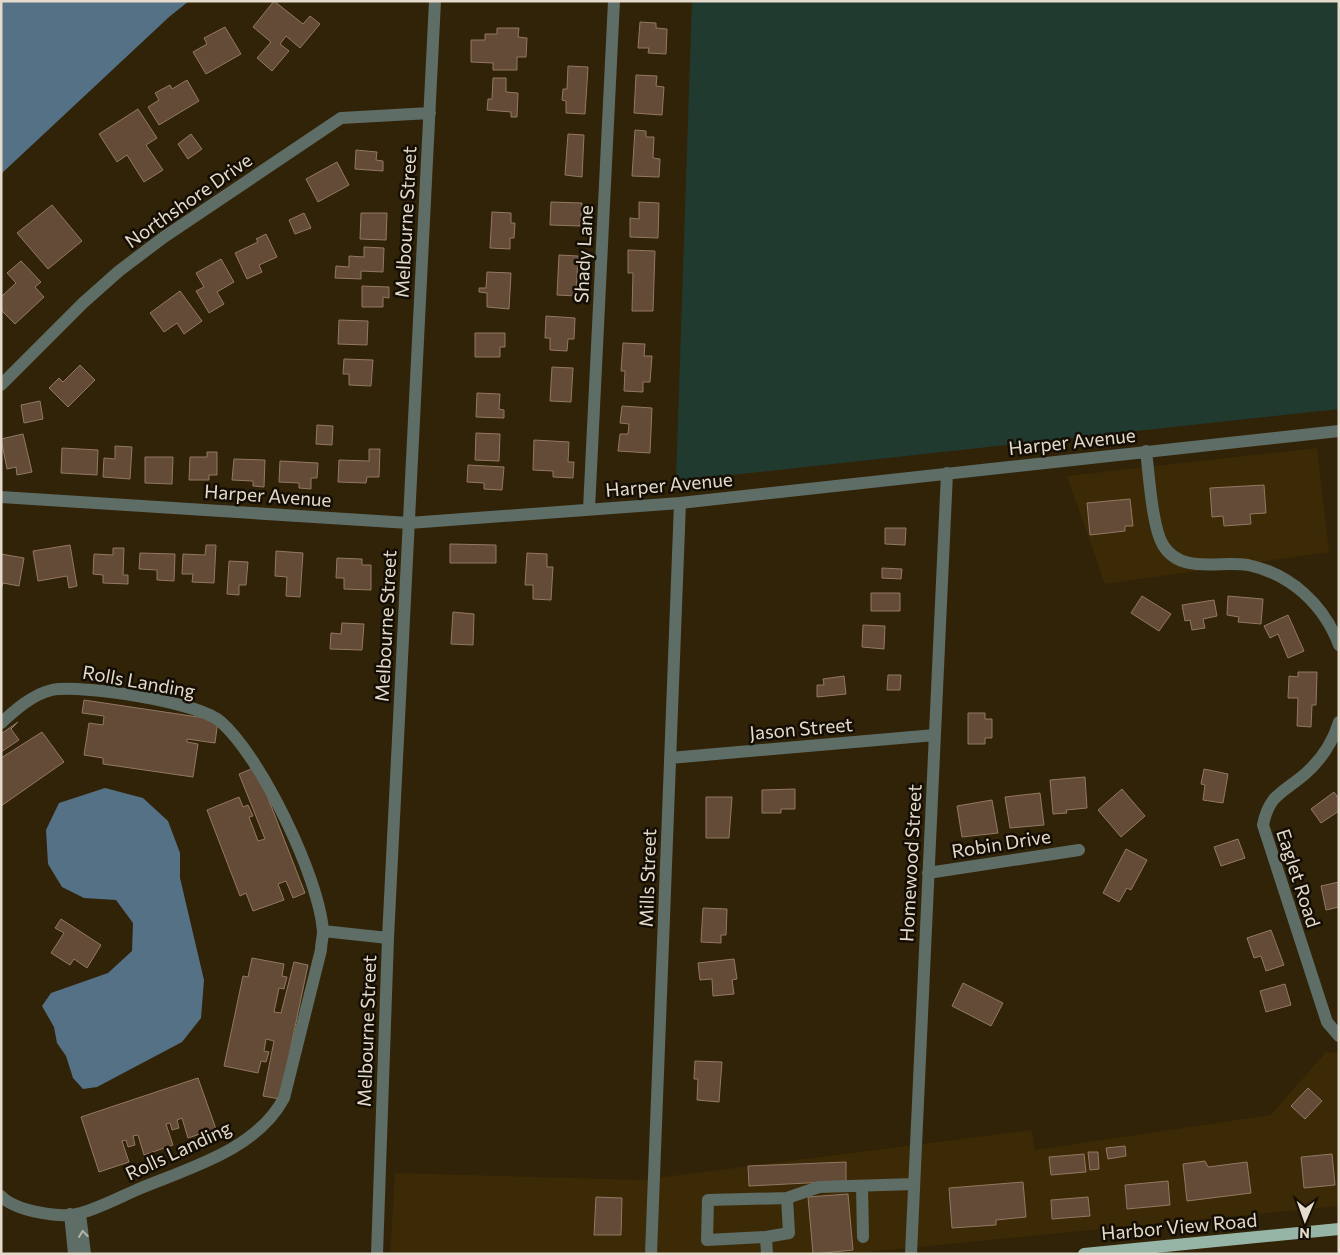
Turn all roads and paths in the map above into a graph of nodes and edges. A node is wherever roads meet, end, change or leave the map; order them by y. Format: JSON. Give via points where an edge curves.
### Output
{"nodes":[{"id":1,"x":435,"y":1,"type":"edge"},
{"id":2,"x":614,"y":1,"type":"edge"},
{"id":3,"x":430,"y":114,"type":"junction"},
{"id":4,"x":1,"y":385,"type":"edge"},
{"id":5,"x":1339,"y":431,"type":"edge"},
{"id":6,"x":1146,"y":451,"type":"junction"},
{"id":7,"x":947,"y":473,"type":"junction"},
{"id":8,"x":1,"y":497,"type":"edge"},
{"id":9,"x":680,"y":503,"type":"junction"},
{"id":10,"x":589,"y":510,"type":"junction"},
{"id":11,"x":409,"y":523,"type":"junction"},
{"id":12,"x":1339,"y":645,"type":"edge"},
{"id":13,"x":1339,"y":722,"type":"edge"},
{"id":14,"x":1,"y":723,"type":"edge"},
{"id":15,"x":935,"y":735,"type":"junction"},
{"id":16,"x":670,"y":758,"type":"junction"},
{"id":17,"x":1079,"y":850,"type":"dead end"},
{"id":18,"x":928,"y":873,"type":"junction"},
{"id":19,"x":323,"y":931,"type":"junction"},
{"id":20,"x":388,"y":938,"type":"junction"},
{"id":21,"x":1339,"y":1036,"type":"edge"},
{"id":22,"x":914,"y":1184,"type":"junction"},
{"id":23,"x":862,"y":1186,"type":"junction"},
{"id":24,"x":1,"y":1196,"type":"edge"},
{"id":25,"x":787,"y":1198,"type":"junction"},
{"id":26,"x":75,"y":1214,"type":"junction"},
{"id":27,"x":1339,"y":1229,"type":"edge"},
{"id":28,"x":766,"y":1237,"type":"junction"},
{"id":29,"x":863,"y":1237,"type":"dead end"},
{"id":30,"x":1141,"y":1251,"type":"edge"},
{"id":31,"x":74,"y":1254,"type":"edge"},
{"id":32,"x":85,"y":1254,"type":"edge"},
{"id":33,"x":377,"y":1254,"type":"edge"},
{"id":34,"x":651,"y":1254,"type":"edge"},
{"id":35,"x":767,"y":1254,"type":"edge"},
{"id":36,"x":911,"y":1254,"type":"edge"},
{"id":37,"x":1084,"y":1254,"type":"edge"}],
"edges":[{"from":1,"to":3,"type":"street","name":"Melbourne Street"},
{"from":2,"to":10,"type":"street","name":"Shady Lane"},
{"from":3,"to":4,"type":"street","name":"Northshore Drive","via":[[341,118],[119,271]]},
{"from":3,"to":11,"type":"street","name":"Melbourne Street"},
{"from":5,"to":6,"type":"street","name":"Harper Avenue"},
{"from":6,"to":7,"type":"street","name":"Harper Avenue"},
{"from":6,"to":12,"type":"street","via":[[1158,529],[1163,545],[1175,558],[1191,565],[1248,565],[1284,578],[1314,602]]},
{"from":7,"to":9,"type":"street","name":"Harper Avenue"},
{"from":7,"to":15,"type":"street","name":"Homewood Street"},
{"from":8,"to":11,"type":"street","name":"Harper Avenue"},
{"from":9,"to":10,"type":"street","name":"Harper Avenue"},
{"from":9,"to":16,"type":"street","name":"Mills Street"},
{"from":10,"to":11,"type":"street","name":"Harper Avenue"},
{"from":11,"to":20,"type":"street","name":"Melbourne Street"},
{"from":13,"to":21,"type":"street","name":"Eaglet Road","via":[[1319,759],[1276,795],[1266,809],[1263,826],[1327,1022]]},
{"from":14,"to":19,"type":"street","name":"Rolls Landing","via":[[51,690],[73,688],[170,703],[202,711],[220,720],[246,749],[291,830],[312,883]]},
{"from":15,"to":16,"type":"street","name":"Jason Street"},
{"from":15,"to":18,"type":"street","name":"Homewood Street"},
{"from":16,"to":34,"type":"street","name":"Mills Street"},
{"from":17,"to":18,"type":"street","name":"Robin Drive"},
{"from":18,"to":22,"type":"street","name":"Homewood Street"},
{"from":19,"to":20,"type":"street"},
{"from":19,"to":26,"type":"street","name":"Rolls Landing","via":[[284,1098],[275,1115],[258,1131],[224,1153]]},
{"from":20,"to":33,"type":"street","name":"Melbourne Street"},
{"from":22,"to":23,"type":"street"},
{"from":22,"to":36,"type":"street","name":"Homewood Street"},
{"from":23,"to":25,"type":"street","via":[[819,1187]]},
{"from":23,"to":29,"type":"street"},
{"from":24,"to":26,"type":"street","name":"Rolls Landing","via":[[19,1208]]},
{"from":25,"to":28,"type":"street","via":[[789,1233]]},
{"from":25,"to":28,"type":"street","via":[[708,1200],[707,1240]]},
{"from":26,"to":31,"type":"street"},
{"from":32,"to":26,"type":"street","one_way":true},
{"from":27,"to":30,"type":"main road","name":"Harbor View Road"},
{"from":28,"to":35,"type":"street"},
{"from":30,"to":37,"type":"main road","name":"Harbor View Road"}]}
